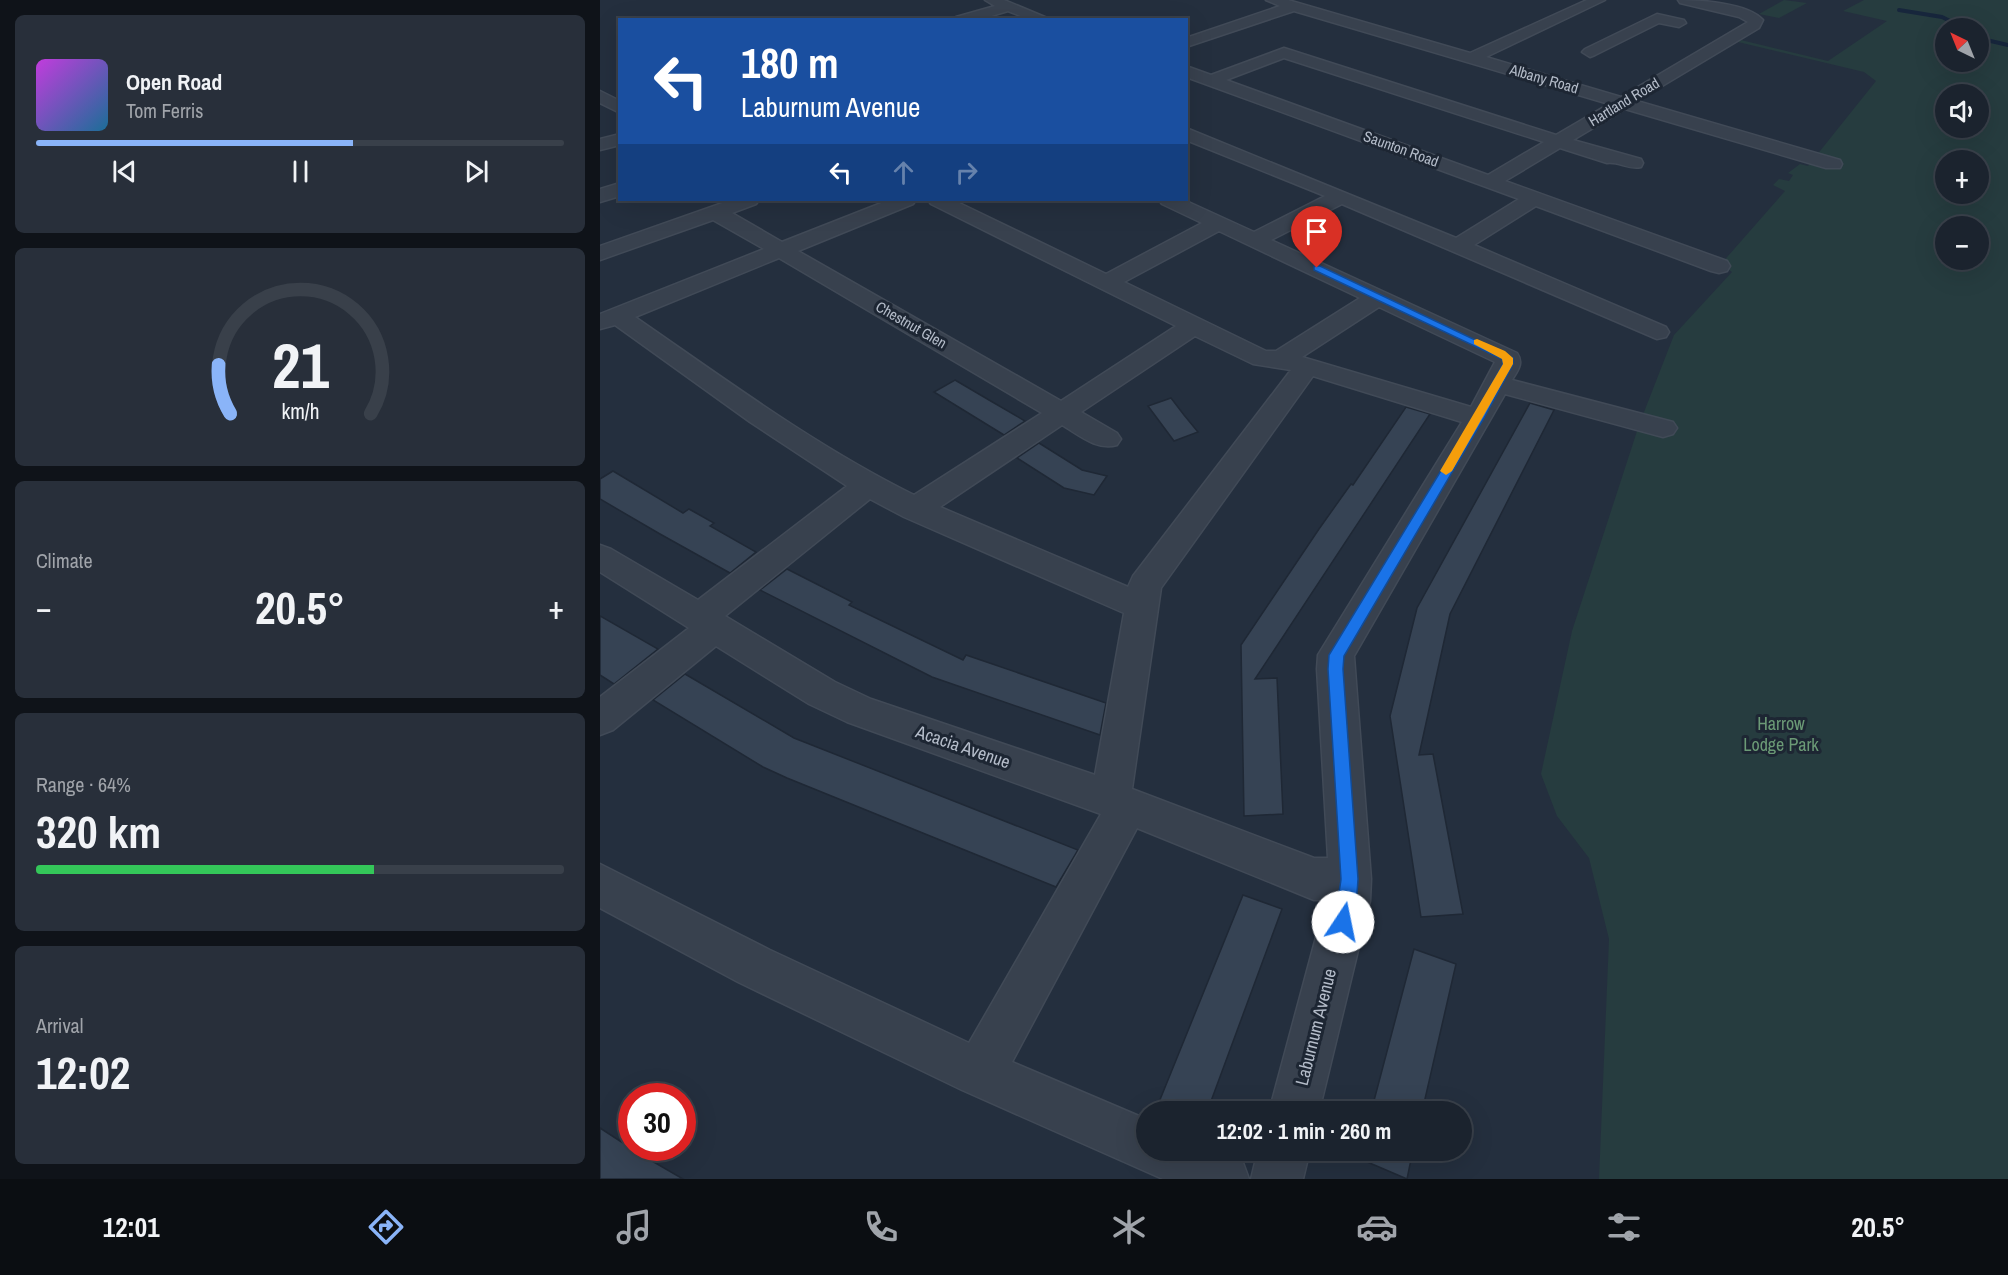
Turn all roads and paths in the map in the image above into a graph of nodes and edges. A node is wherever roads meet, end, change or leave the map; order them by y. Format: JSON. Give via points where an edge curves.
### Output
{"nodes":[{"id":1,"x":992,"y":0,"type":"edge"},
{"id":2,"x":1273,"y":0,"type":"edge"},
{"id":3,"x":1685,"y":0,"type":"edge"},
{"id":4,"x":1588,"y":4,"type":"edge"},
{"id":5,"x":1559,"y":5,"type":"dead end"},
{"id":6,"x":1009,"y":6,"type":"junction"},
{"id":7,"x":1294,"y":6,"type":"junction"},
{"id":8,"x":1611,"y":9,"type":"dead end"},
{"id":9,"x":1633,"y":14,"type":"dead end"},
{"id":10,"x":968,"y":18,"type":"edge"},
{"id":11,"x":1040,"y":18,"type":"edge"},
{"id":12,"x":1654,"y":19,"type":"junction"},
{"id":13,"x":1679,"y":23,"type":"dead end"},
{"id":14,"x":1188,"y":42,"type":"edge"},
{"id":15,"x":1590,"y":52,"type":"dead end"},
{"id":16,"x":1472,"y":58,"type":"junction"},
{"id":17,"x":1188,"y":72,"type":"edge"},
{"id":18,"x":1209,"y":79,"type":"junction"},
{"id":19,"x":1188,"y":85,"type":"edge"},
{"id":20,"x":600,"y":96,"type":"edge"},
{"id":21,"x":1624,"y":102,"type":"junction"},
{"id":22,"x":618,"y":107,"type":"edge"},
{"id":23,"x":1188,"y":134,"type":"edge"},
{"id":24,"x":618,"y":140,"type":"edge"},
{"id":25,"x":1558,"y":141,"type":"junction"},
{"id":26,"x":600,"y":145,"type":"edge"},
{"id":27,"x":1634,"y":163,"type":"dead end"},
{"id":28,"x":1833,"y":164,"type":"dead end"},
{"id":29,"x":1490,"y":182,"type":"junction"},
{"id":30,"x":618,"y":190,"type":"edge"},
{"id":31,"x":600,"y":196,"type":"edge"},
{"id":32,"x":1341,"y":196,"type":"junction"},
{"id":33,"x":1535,"y":198,"type":"junction"},
{"id":34,"x":745,"y":201,"type":"edge"},
{"id":35,"x":904,"y":201,"type":"edge"},
{"id":36,"x":940,"y":201,"type":"edge"},
{"id":37,"x":1171,"y":201,"type":"edge"},
{"id":38,"x":701,"y":211,"type":"junction"},
{"id":39,"x":1220,"y":223,"type":"junction"},
{"id":40,"x":1256,"y":239,"type":"junction"},
{"id":41,"x":1458,"y":246,"type":"junction"},
{"id":42,"x":781,"y":250,"type":"junction"},
{"id":43,"x":600,"y":254,"type":"edge"},
{"id":44,"x":1719,"y":266,"type":"dead end"},
{"id":45,"x":1106,"y":282,"type":"junction"},
{"id":46,"x":1379,"y":296,"type":"junction"},
{"id":47,"x":609,"y":319,"type":"edge"},
{"id":48,"x":1193,"y":326,"type":"junction"},
{"id":49,"x":1657,"y":332,"type":"dead end"},
{"id":50,"x":1294,"y":363,"type":"junction"},
{"id":51,"x":1497,"y":384,"type":"junction"},
{"id":52,"x":1062,"y":413,"type":"junction"},
{"id":53,"x":1478,"y":418,"type":"junction"},
{"id":54,"x":1663,"y":428,"type":"dead end"},
{"id":55,"x":1107,"y":439,"type":"dead end"},
{"id":56,"x":868,"y":485,"type":"junction"},
{"id":57,"x":915,"y":509,"type":"junction"},
{"id":58,"x":600,"y":557,"type":"edge"},
{"id":59,"x":1142,"y":607,"type":"junction"},
{"id":60,"x":707,"y":622,"type":"junction"},
{"id":61,"x":600,"y":719,"type":"edge"},
{"id":62,"x":1120,"y":802,"type":"junction"},
{"id":63,"x":1350,"y":879,"type":"junction"},
{"id":64,"x":600,"y":885,"type":"edge"},
{"id":65,"x":979,"y":1072,"type":"junction"},
{"id":66,"x":1297,"y":1101,"type":"edge"},
{"id":67,"x":1136,"y":1141,"type":"edge"},
{"id":68,"x":1183,"y":1161,"type":"edge"},
{"id":69,"x":1281,"y":1161,"type":"edge"},
{"id":70,"x":1223,"y":1179,"type":"edge"},
{"id":71,"x":1276,"y":1179,"type":"edge"}],
"edges":[{"from":1,"to":6,"type":"street"},
{"from":2,"to":7,"type":"street","name":"Albany Road"},
{"from":3,"to":21,"type":"street","name":"Hartland Road","via":[[1756,20],[1754,25]]},
{"from":4,"to":5,"type":"street"},
{"from":4,"to":8,"type":"street"},
{"from":4,"to":16,"type":"street"},
{"from":6,"to":10,"type":"street"},
{"from":6,"to":11,"type":"street"},
{"from":7,"to":14,"type":"street"},
{"from":7,"to":16,"type":"street","name":"Albany Road"},
{"from":9,"to":12,"type":"street"},
{"from":12,"to":13,"type":"street"},
{"from":12,"to":15,"type":"street"},
{"from":16,"to":21,"type":"street","name":"Albany Road"},
{"from":17,"to":18,"type":"street","name":"Saunton Road"},
{"from":18,"to":19,"type":"street"},
{"from":18,"to":25,"type":"street","via":[[1284,53]]},
{"from":18,"to":29,"type":"street","name":"Saunton Road"},
{"from":20,"to":22,"type":"street"},
{"from":21,"to":25,"type":"street","name":"Hartland Road"},
{"from":21,"to":28,"type":"street","name":"Albany Road"},
{"from":23,"to":32,"type":"street"},
{"from":24,"to":26,"type":"street"},
{"from":25,"to":27,"type":"street"},
{"from":25,"to":29,"type":"street","name":"Hartland Road"},
{"from":29,"to":33,"type":"street","name":"Saunton Road"},
{"from":30,"to":31,"type":"street"},
{"from":32,"to":40,"type":"street"},
{"from":32,"to":41,"type":"street"},
{"from":33,"to":41,"type":"street"},
{"from":33,"to":44,"type":"street","name":"Saunton Road"},
{"from":34,"to":38,"type":"street"},
{"from":35,"to":42,"type":"street"},
{"from":36,"to":45,"type":"street"},
{"from":37,"to":39,"type":"street","name":"Laburnum Avenue"},
{"from":38,"to":42,"type":"street","name":"Chestnut Glen"},
{"from":38,"to":43,"type":"street"},
{"from":39,"to":40,"type":"street","name":"Laburnum Avenue"},
{"from":39,"to":45,"type":"street"},
{"from":40,"to":46,"type":"street","name":"Laburnum Avenue"},
{"from":41,"to":49,"type":"street"},
{"from":42,"to":47,"type":"street"},
{"from":42,"to":52,"type":"street","name":"Chestnut Glen"},
{"from":45,"to":48,"type":"street"},
{"from":46,"to":50,"type":"street"},
{"from":46,"to":51,"type":"street","name":"Laburnum Avenue","via":[[1508,358]]},
{"from":47,"to":56,"type":"street"},
{"from":48,"to":50,"type":"street","via":[[1262,359]]},
{"from":48,"to":52,"type":"street"},
{"from":50,"to":53,"type":"street"},
{"from":50,"to":59,"type":"street","via":[[1145,585]]},
{"from":51,"to":53,"type":"street","name":"Laburnum Avenue"},
{"from":51,"to":54,"type":"street"},
{"from":52,"to":55,"type":"street","name":"Chestnut Glen"},
{"from":52,"to":57,"type":"street"},
{"from":53,"to":63,"type":"street","name":"Laburnum Avenue","via":[[1336,655]]},
{"from":56,"to":57,"type":"street"},
{"from":56,"to":60,"type":"street"},
{"from":57,"to":59,"type":"street"},
{"from":58,"to":60,"type":"street","name":"Acacia Avenue"},
{"from":59,"to":62,"type":"street"},
{"from":60,"to":61,"type":"street"},
{"from":60,"to":62,"type":"street","name":"Acacia Avenue","via":[[822,693],[860,711]]},
{"from":62,"to":63,"type":"street","name":"Acacia Avenue","via":[[1314,879]]},
{"from":62,"to":65,"type":"street"},
{"from":63,"to":66,"type":"street","name":"Laburnum Avenue","via":[[1348,901]]},
{"from":64,"to":65,"type":"street","via":[[754,966]]},
{"from":65,"to":67,"type":"street"},
{"from":68,"to":70,"type":"street"},
{"from":69,"to":71,"type":"street"}]}
